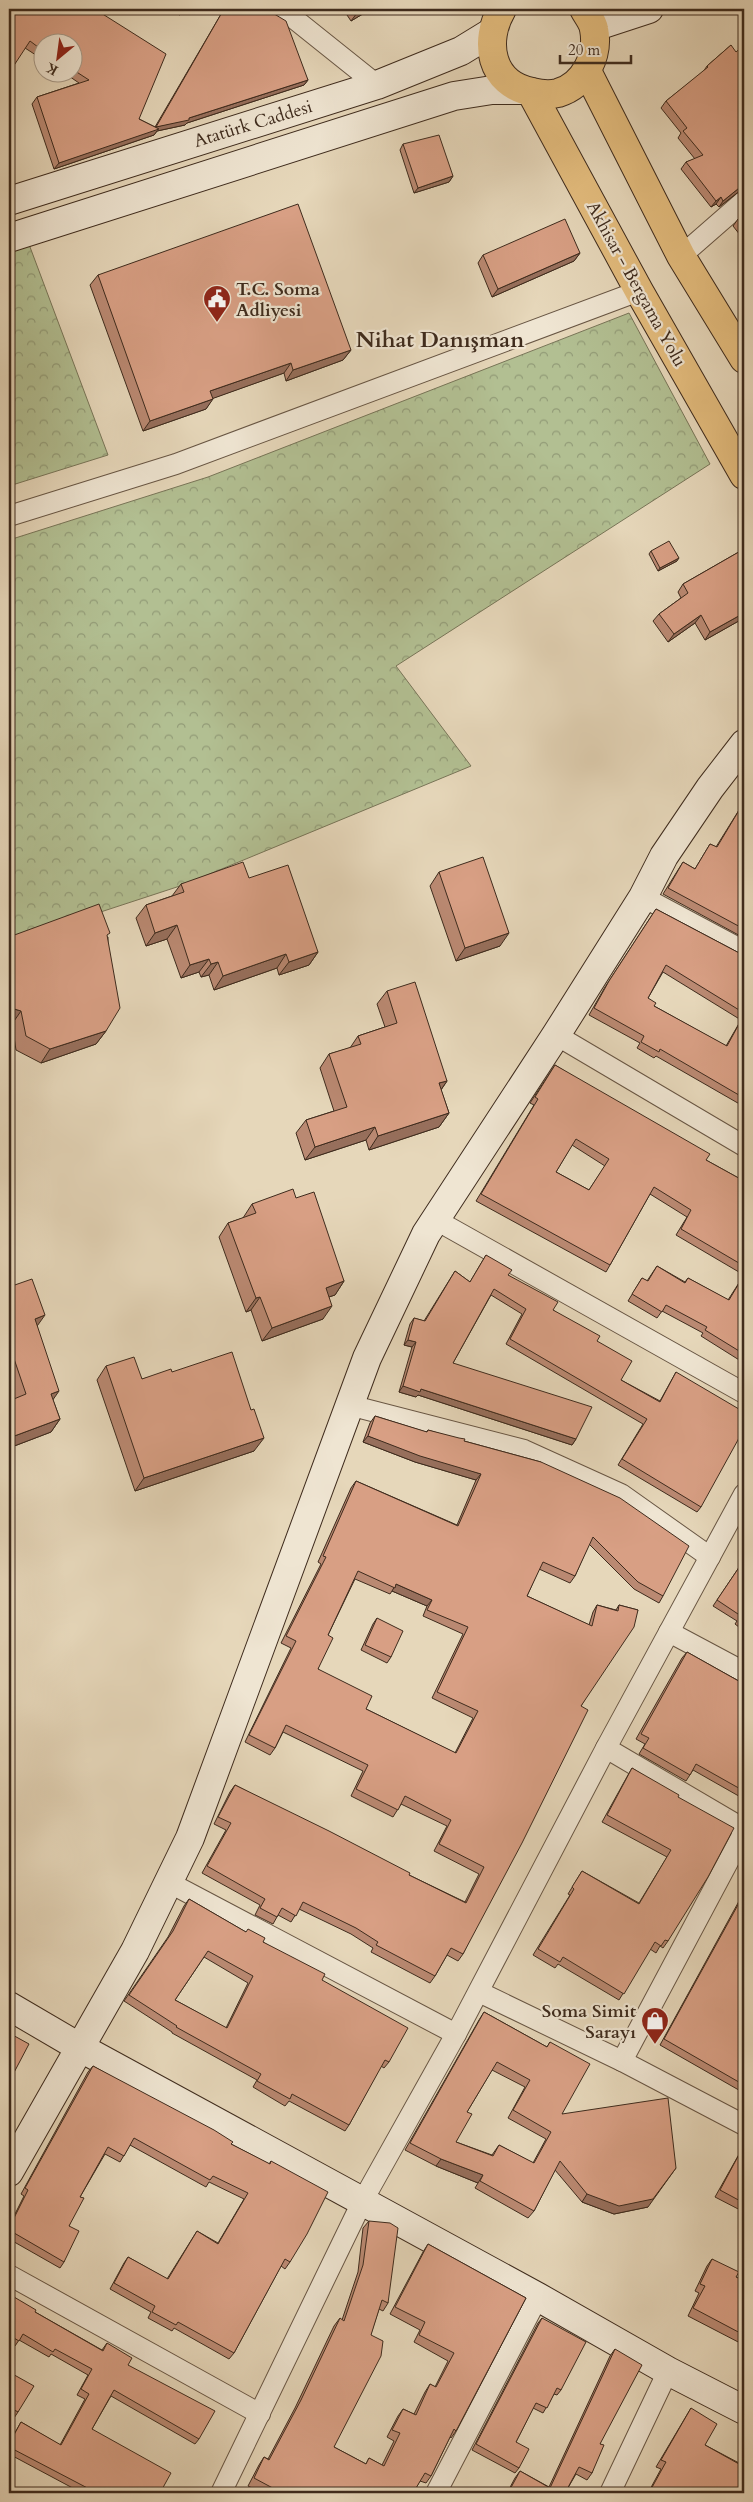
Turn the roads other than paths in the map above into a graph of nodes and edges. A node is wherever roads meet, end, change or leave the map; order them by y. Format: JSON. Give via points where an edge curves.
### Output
{"nodes":[{"id":1,"x":282,"y":9,"type":"edge"},
{"id":2,"x":649,"y":9,"type":"edge"},
{"id":3,"x":493,"y":18,"type":"edge"},
{"id":4,"x":589,"y":18,"type":"edge"},
{"id":5,"x":587,"y":71,"type":"junction"},
{"id":6,"x":377,"y":85,"type":"junction"},
{"id":7,"x":526,"y":91,"type":"junction"},
{"id":8,"x":9,"y":201,"type":"edge"},
{"id":9,"x":744,"y":201,"type":"edge"},
{"id":10,"x":9,"y":238,"type":"edge"},
{"id":11,"x":681,"y":256,"type":"junction"},
{"id":12,"x":638,"y":291,"type":"junction"},
{"id":13,"x":744,"y":359,"type":"edge"},
{"id":14,"x":744,"y":475,"type":"edge"},
{"id":15,"x":9,"y":516,"type":"edge"},
{"id":16,"x":744,"y":744,"type":"edge"},
{"id":17,"x":643,"y":897,"type":"junction"},
{"id":18,"x":744,"y":951,"type":"edge"},
{"id":19,"x":556,"y":1035,"type":"junction"},
{"id":20,"x":744,"y":1146,"type":"edge"},
{"id":21,"x":436,"y":1220,"type":"junction"},
{"id":22,"x":744,"y":1393,"type":"edge"},
{"id":23,"x":349,"y":1405,"type":"junction"},
{"id":24,"x":744,"y":1494,"type":"edge"},
{"id":25,"x":710,"y":1557,"type":"junction"},
{"id":26,"x":669,"y":1632,"type":"junction"},
{"id":27,"x":744,"y":1672,"type":"edge"},
{"id":28,"x":606,"y":1748,"type":"junction"},
{"id":29,"x":744,"y":1830,"type":"edge"},
{"id":30,"x":168,"y":1882,"type":"junction"},
{"id":31,"x":479,"y":1992,"type":"junction"},
{"id":32,"x":9,"y":2006,"type":"edge"},
{"id":33,"x":456,"y":2034,"type":"junction"},
{"id":34,"x":79,"y":2047,"type":"junction"},
{"id":35,"x":622,"y":2061,"type":"junction"},
{"id":36,"x":744,"y":2126,"type":"edge"},
{"id":37,"x":9,"y":2172,"type":"edge"},
{"id":38,"x":362,"y":2202,"type":"junction"},
{"id":39,"x":9,"y":2275,"type":"edge"},
{"id":40,"x":538,"y":2297,"type":"junction"},
{"id":41,"x":668,"y":2370,"type":"junction"},
{"id":42,"x":744,"y":2410,"type":"edge"},
{"id":43,"x":260,"y":2414,"type":"junction"},
{"id":44,"x":221,"y":2493,"type":"edge"},
{"id":45,"x":436,"y":2493,"type":"edge"},
{"id":46,"x":610,"y":2493,"type":"edge"}],
"edges":[{"from":1,"to":6,"type":"street"},
{"from":2,"to":4,"type":"street"},
{"from":3,"to":6,"type":"street","name":"Atatürk Caddesi","via":[[461,51]]},
{"from":3,"to":7,"type":"main road","name":"Akhisar - Bergama Yolu","via":[[490,42],[494,62],[506,79]]},
{"from":4,"to":5,"type":"main road","via":[[595,50]]},
{"from":5,"to":7,"type":"main road","via":[[558,93]]},
{"from":5,"to":11,"type":"main road"},
{"from":6,"to":8,"type":"street","name":"Atatürk Caddesi"},
{"from":7,"to":10,"type":"street","via":[[492,90],[454,96]]},
{"from":7,"to":12,"type":"main road","name":"Akhisar - Bergama Yolu"},
{"from":9,"to":11,"type":"street"},
{"from":11,"to":13,"type":"main road"},
{"from":12,"to":14,"type":"main road","name":"Akhisar - Bergama Yolu"},
{"from":12,"to":15,"type":"street","via":[[176,464]]},
{"from":16,"to":17,"type":"street","via":[[664,856]]},
{"from":17,"to":18,"type":"street"},
{"from":17,"to":19,"type":"street"},
{"from":19,"to":20,"type":"street"},
{"from":19,"to":21,"type":"street"},
{"from":21,"to":22,"type":"street"},
{"from":21,"to":23,"type":"street","via":[[426,1234],[367,1358]]},
{"from":23,"to":25,"type":"street","via":[[524,1450],[622,1494]]},
{"from":23,"to":30,"type":"street","via":[[190,1838]]},
{"from":24,"to":25,"type":"street"},
{"from":25,"to":26,"type":"street"},
{"from":26,"to":27,"type":"street"},
{"from":26,"to":28,"type":"street"},
{"from":28,"to":29,"type":"street"},
{"from":28,"to":31,"type":"street"},
{"from":29,"to":35,"type":"street"},
{"from":30,"to":33,"type":"street"},
{"from":30,"to":34,"type":"street","via":[[135,1951]]},
{"from":31,"to":33,"type":"street"},
{"from":31,"to":35,"type":"street"},
{"from":32,"to":34,"type":"street"},
{"from":33,"to":38,"type":"street"},
{"from":34,"to":37,"type":"street"},
{"from":34,"to":38,"type":"street"},
{"from":35,"to":36,"type":"street"},
{"from":38,"to":40,"type":"street"},
{"from":38,"to":43,"type":"street"},
{"from":39,"to":43,"type":"street"},
{"from":40,"to":41,"type":"street"},
{"from":40,"to":45,"type":"street"},
{"from":41,"to":42,"type":"street"},
{"from":41,"to":46,"type":"street"},
{"from":43,"to":44,"type":"street"}]}
